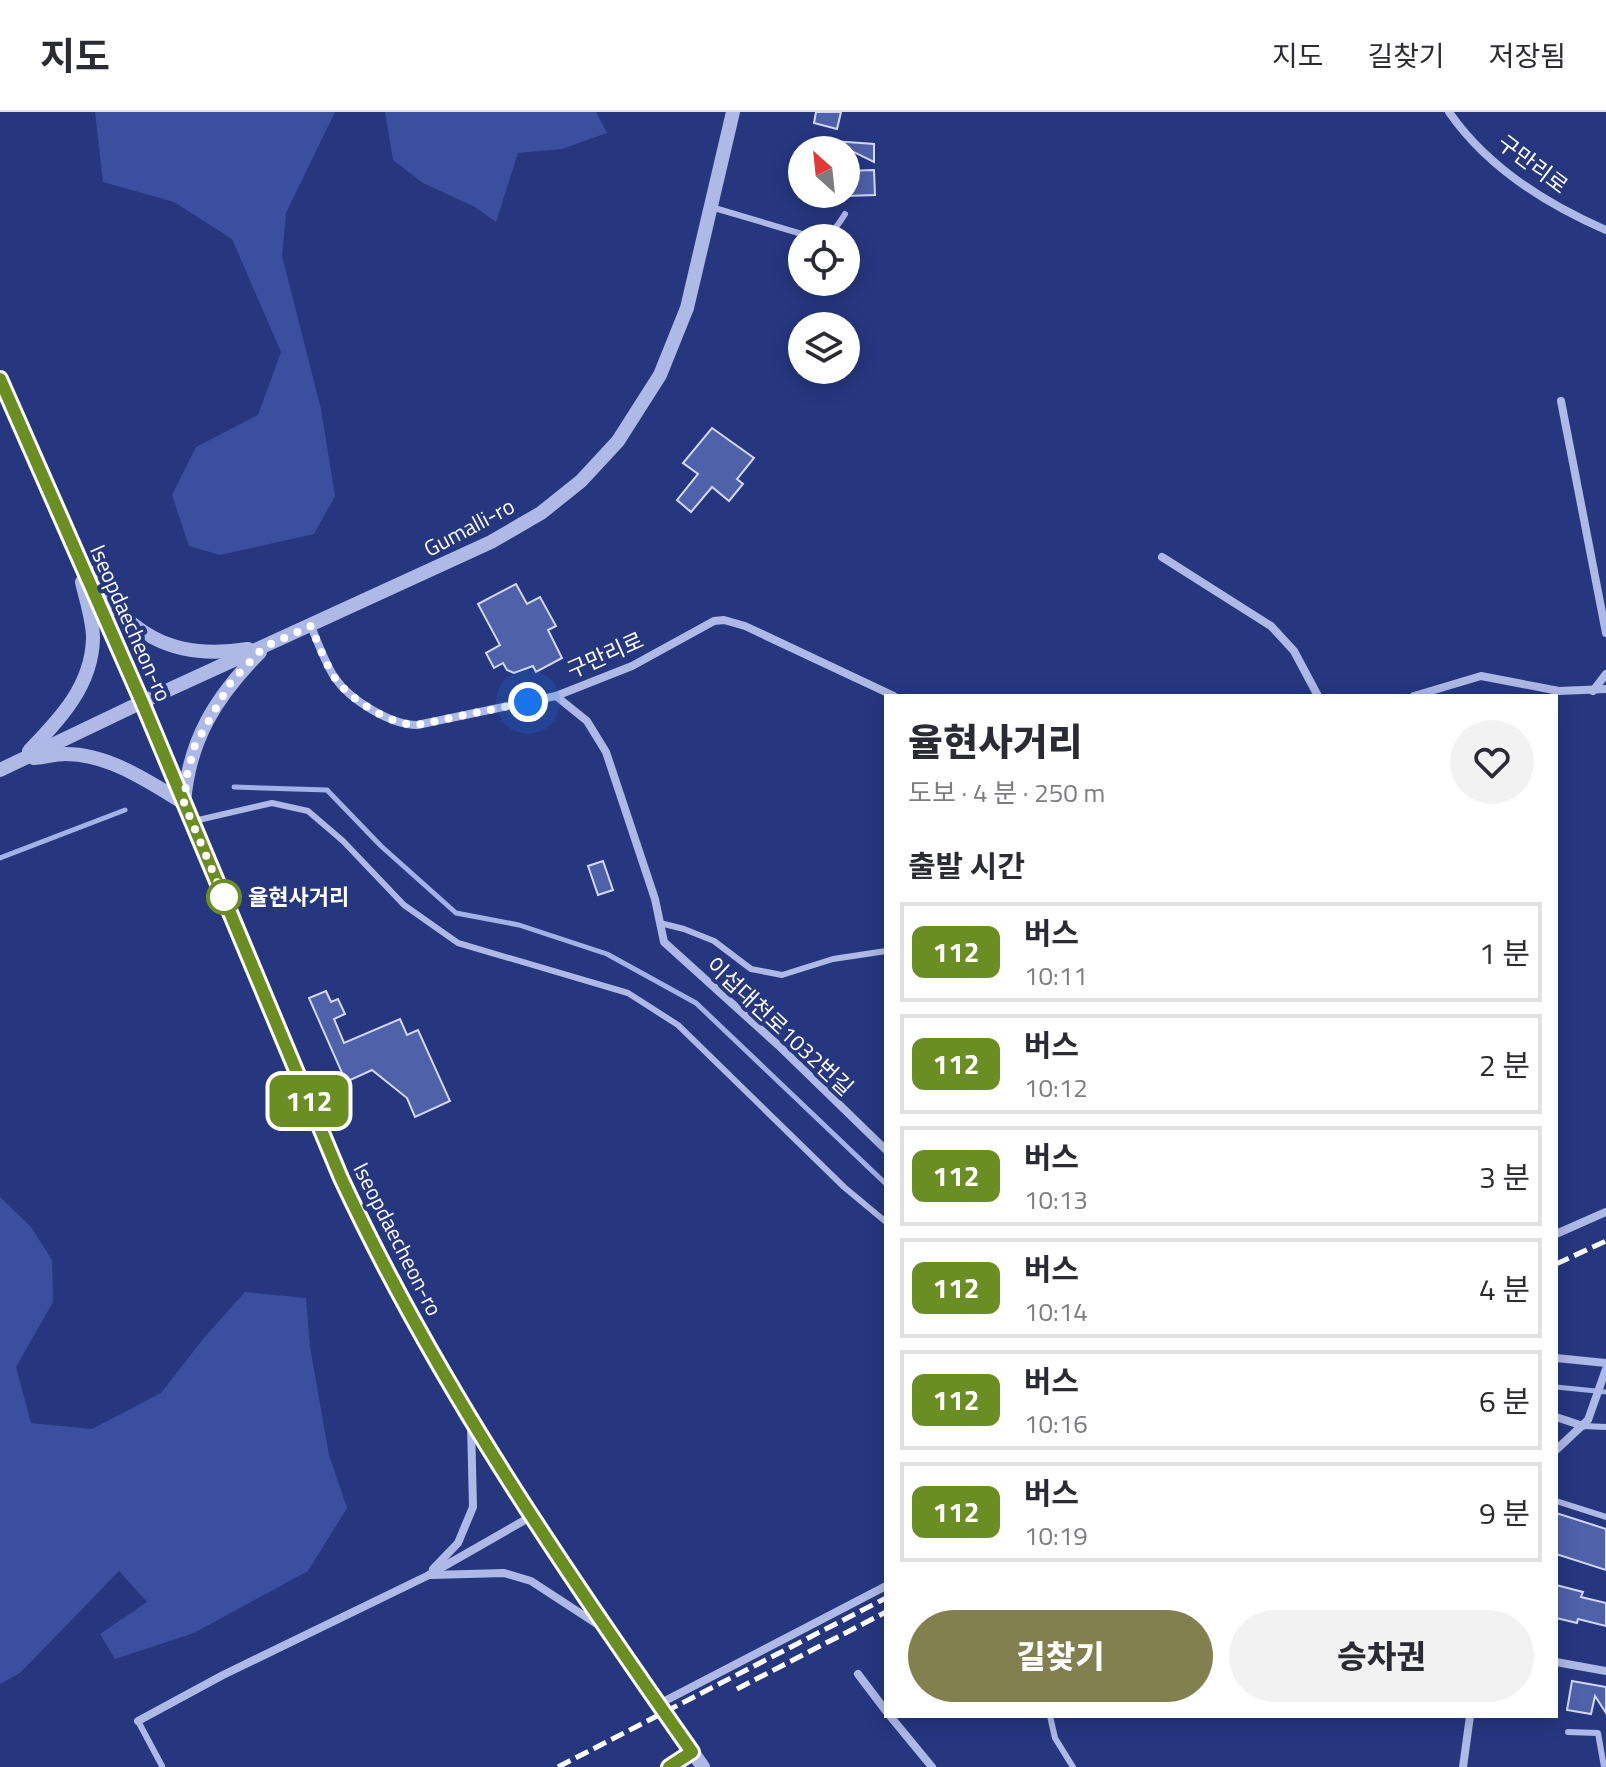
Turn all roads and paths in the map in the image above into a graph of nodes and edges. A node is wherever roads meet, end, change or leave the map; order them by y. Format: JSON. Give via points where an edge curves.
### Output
{"nodes":[{"id":1,"x":733,"y":112,"type":"edge"},
{"id":2,"x":1449,"y":112,"type":"edge"},
{"id":3,"x":711,"y":207,"type":"junction"},
{"id":4,"x":845,"y":214,"type":"dead end"},
{"id":5,"x":1606,"y":230,"type":"edge"},
{"id":6,"x":0,"y":379,"type":"edge"},
{"id":7,"x":1561,"y":401,"type":"dead end"},
{"id":8,"x":77,"y":554,"type":"junction"},
{"id":9,"x":1162,"y":557,"type":"dead end"},
{"id":10,"x":311,"y":626,"type":"junction"},
{"id":11,"x":1606,"y":633,"type":"edge"},
{"id":12,"x":264,"y":647,"type":"junction"},
{"id":13,"x":1606,"y":674,"type":"edge"},
{"id":14,"x":1606,"y":689,"type":"edge"},
{"id":15,"x":1593,"y":691,"type":"junction"},
{"id":16,"x":890,"y":694,"type":"edge"},
{"id":17,"x":1317,"y":694,"type":"edge"},
{"id":18,"x":1421,"y":694,"type":"edge"},
{"id":19,"x":556,"y":696,"type":"junction"},
{"id":20,"x":142,"y":702,"type":"junction"},
{"id":21,"x":22,"y":760,"type":"junction"},
{"id":22,"x":0,"y":770,"type":"edge"},
{"id":23,"x":184,"y":803,"type":"junction"},
{"id":24,"x":192,"y":821,"type":"junction"},
{"id":25,"x":660,"y":923,"type":"junction"},
{"id":26,"x":884,"y":951,"type":"edge"},
{"id":27,"x":884,"y":1148,"type":"edge"},
{"id":28,"x":1606,"y":1212,"type":"edge"},
{"id":29,"x":884,"y":1220,"type":"edge"},
{"id":30,"x":1558,"y":1231,"type":"edge"},
{"id":31,"x":1558,"y":1358,"type":"edge"},
{"id":32,"x":1606,"y":1366,"type":"edge"},
{"id":33,"x":1558,"y":1417,"type":"edge"},
{"id":34,"x":471,"y":1421,"type":"junction"},
{"id":35,"x":1586,"y":1422,"type":"junction"},
{"id":36,"x":1606,"y":1427,"type":"edge"},
{"id":37,"x":1558,"y":1448,"type":"edge"},
{"id":38,"x":1558,"y":1502,"type":"edge"},
{"id":39,"x":532,"y":1516,"type":"junction"},
{"id":40,"x":1606,"y":1517,"type":"edge"},
{"id":41,"x":427,"y":1576,"type":"junction"},
{"id":42,"x":884,"y":1587,"type":"edge"},
{"id":43,"x":609,"y":1631,"type":"junction"},
{"id":44,"x":1558,"y":1662,"type":"edge"},
{"id":45,"x":1606,"y":1671,"type":"edge"},
{"id":46,"x":858,"y":1674,"type":"dead end"},
{"id":47,"x":659,"y":1704,"type":"junction"},
{"id":48,"x":884,"y":1708,"type":"edge"},
{"id":49,"x":892,"y":1718,"type":"edge"},
{"id":50,"x":1050,"y":1718,"type":"edge"},
{"id":51,"x":1470,"y":1718,"type":"edge"},
{"id":52,"x":138,"y":1721,"type":"joint"},
{"id":53,"x":1568,"y":1732,"type":"dead end"},
{"id":54,"x":692,"y":1752,"type":"junction"},
{"id":55,"x":162,"y":1766,"type":"edge"},
{"id":56,"x":669,"y":1767,"type":"edge"},
{"id":57,"x":703,"y":1767,"type":"edge"},
{"id":58,"x":932,"y":1767,"type":"edge"},
{"id":59,"x":1073,"y":1767,"type":"edge"},
{"id":60,"x":1463,"y":1767,"type":"edge"},
{"id":61,"x":1604,"y":1767,"type":"edge"}],
"edges":[{"from":1,"to":3,"type":"street","name":"Gumalli-ro"},
{"from":2,"to":5,"type":"street","name":"구만리로","via":[[1463,132],[1515,179]]},
{"from":3,"to":4,"type":"lane","via":[[812,237],[831,233]]},
{"from":3,"to":10,"type":"street","name":"Gumalli-ro","via":[[687,308],[666,363],[618,441],[581,481],[541,513],[491,542]]},
{"from":6,"to":8,"type":"street","name":"Iseopdaecheon-ro"},
{"from":7,"to":11,"type":"street"},
{"from":8,"to":12,"type":"street","via":[[126,618],[157,640],[216,654]]},
{"from":8,"to":20,"type":"street","name":"Iseopdaecheon-ro"},
{"from":8,"to":21,"type":"street","via":[[93,636],[90,664],[61,718]]},
{"from":9,"to":17,"type":"street","via":[[1284,637]]},
{"from":10,"to":12,"type":"street","name":"Gumalli-ro"},
{"from":10,"to":19,"type":"street","name":"구만리로","via":[[341,685],[403,725]]},
{"from":12,"to":20,"type":"street","name":"Gumalli-ro"},
{"from":12,"to":23,"type":"street","via":[[231,682],[210,715],[191,760]]},
{"from":13,"to":15,"type":"street"},
{"from":14,"to":15,"type":"street"},
{"from":15,"to":18,"type":"street","via":[[1559,691],[1481,676]]},
{"from":16,"to":19,"type":"street","name":"구만리로","via":[[724,620],[705,624],[632,666]]},
{"from":19,"to":25,"type":"street","name":"이섭대천로1032번길","via":[[587,721],[606,752]]},
{"from":20,"to":21,"type":"street","name":"Gumalli-ro"},
{"from":20,"to":23,"type":"street","name":"Iseopdaecheon-ro"},
{"from":21,"to":22,"type":"street","name":"Gumalli-ro"},
{"from":21,"to":23,"type":"street","via":[[67,754],[96,758]]},
{"from":23,"to":24,"type":"street","name":"Iseopdaecheon-ro"},
{"from":24,"to":29,"type":"lane","via":[[272,803],[308,811],[404,905],[458,943],[628,993],[678,1025]]},
{"from":24,"to":34,"type":"street","name":"Iseopdaecheon-ro","via":[[358,1214]]},
{"from":25,"to":26,"type":"lane","name":"이섭대천로1032번길","via":[[714,941],[751,969],[782,975],[833,959]]},
{"from":25,"to":27,"type":"street","name":"이섭대천로1032번길","via":[[670,949]]},
{"from":28,"to":30,"type":"street"},
{"from":31,"to":32,"type":"street"},
{"from":32,"to":35,"type":"street"},
{"from":33,"to":35,"type":"street"},
{"from":34,"to":39,"type":"street","name":"Iseopdaecheon-ro"},
{"from":34,"to":41,"type":"street","via":[[473,1507],[458,1543]]},
{"from":35,"to":36,"type":"lane"},
{"from":35,"to":37,"type":"street"},
{"from":38,"to":40,"type":"lane"},
{"from":39,"to":41,"type":"street"},
{"from":39,"to":43,"type":"street","name":"Iseopdaecheon-ro"},
{"from":41,"to":43,"type":"street","via":[[504,1573],[531,1581]]},
{"from":41,"to":52,"type":"street"},
{"from":42,"to":47,"type":"street"},
{"from":43,"to":47,"type":"street","name":"Iseopdaecheon-ro"},
{"from":44,"to":45,"type":"street"},
{"from":46,"to":48,"type":"street"},
{"from":47,"to":54,"type":"street","name":"Iseopdaecheon-ro"},
{"from":49,"to":58,"type":"street"},
{"from":50,"to":59,"type":"lane","via":[[1055,1738]]},
{"from":51,"to":60,"type":"street"},
{"from":52,"to":55,"type":"lane"},
{"from":53,"to":61,"type":"lane","via":[[1598,1733]]},
{"from":54,"to":56,"type":"street"},
{"from":54,"to":57,"type":"street","name":"Iseopdaecheon-ro"}]}
